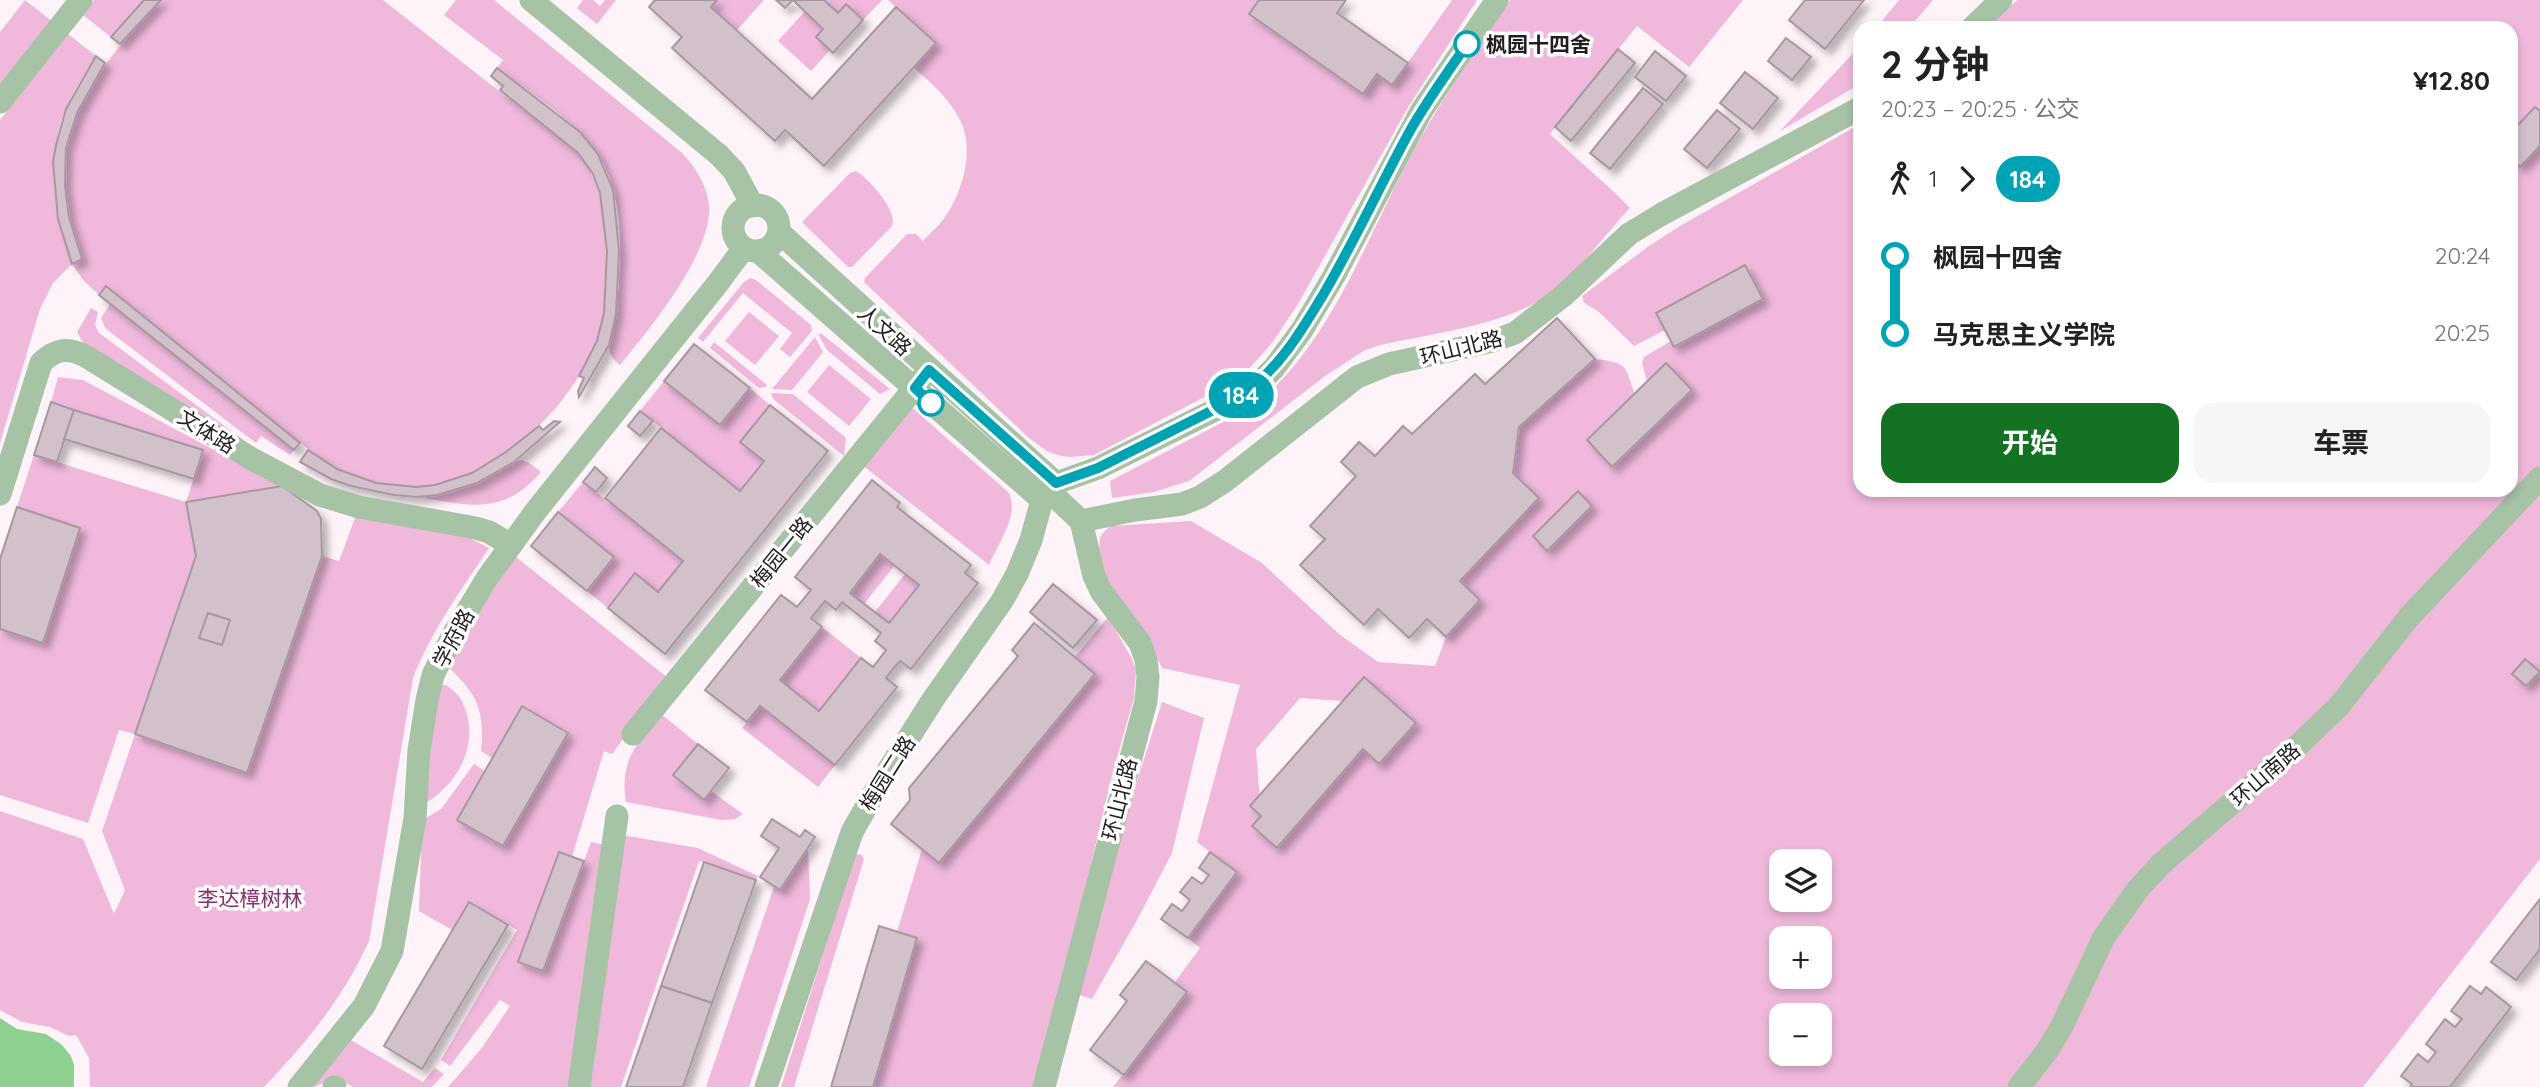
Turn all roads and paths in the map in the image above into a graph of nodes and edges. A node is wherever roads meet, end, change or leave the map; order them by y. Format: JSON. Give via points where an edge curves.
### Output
{"nodes":[{"id":1,"x":80,"y":0,"type":"edge"},
{"id":2,"x":531,"y":0,"type":"edge"},
{"id":3,"x":1497,"y":0,"type":"edge"},
{"id":4,"x":2001,"y":0,"type":"edge"},
{"id":5,"x":1979,"y":21,"type":"edge"},
{"id":6,"x":0,"y":102,"type":"edge"},
{"id":7,"x":1853,"y":112,"type":"edge"},
{"id":8,"x":753,"y":205,"type":"junction"},
{"id":9,"x":779,"y":232,"type":"junction"},
{"id":10,"x":751,"y":250,"type":"junction"},
{"id":11,"x":929,"y":370,"type":"junction"},
{"id":12,"x":915,"y":388,"type":"junction"},
{"id":13,"x":2540,"y":478,"type":"edge"},
{"id":14,"x":1049,"y":491,"type":"junction"},
{"id":15,"x":0,"y":494,"type":"edge"},
{"id":16,"x":1081,"y":521,"type":"junction"},
{"id":17,"x":511,"y":545,"type":"junction"},
{"id":18,"x":633,"y":734,"type":"dead end"},
{"id":19,"x":617,"y":816,"type":"dead end"},
{"id":20,"x":299,"y":1087,"type":"edge"},
{"id":21,"x":579,"y":1087,"type":"edge"},
{"id":22,"x":766,"y":1087,"type":"edge"},
{"id":23,"x":1044,"y":1087,"type":"edge"},
{"id":24,"x":2019,"y":1087,"type":"edge"}],
"edges":[{"from":1,"to":6,"type":"street"},
{"from":2,"to":8,"type":"street","via":[[719,155],[734,170]]},
{"from":3,"to":14,"type":"street","via":[[1422,110],[1334,276],[1274,369],[1221,407]]},
{"from":4,"to":5,"type":"street"},
{"from":7,"to":16,"type":"street","name":"环山北路","via":[[1629,234],[1516,333],[1373,369],[1200,497]]},
{"from":8,"to":9,"type":"street","via":[[772,212]]},
{"from":8,"to":10,"type":"street","via":[[734,220],[734,236]]},
{"from":9,"to":10,"type":"street","via":[[772,245]]},
{"from":9,"to":11,"type":"street","name":"人文路"},
{"from":10,"to":12,"type":"street"},
{"from":10,"to":17,"type":"street","name":"学府路"},
{"from":11,"to":12,"type":"street","name":"梅园一路"},
{"from":11,"to":14,"type":"street","name":"人文路"},
{"from":12,"to":14,"type":"street"},
{"from":12,"to":18,"type":"street","name":"梅园一路"},
{"from":13,"to":24,"type":"street","name":"环山南路","via":[[2409,617],[2339,706],[2138,888],[2104,937],[2062,1026]]},
{"from":14,"to":16,"type":"street"},
{"from":14,"to":22,"type":"street","name":"梅园二路","via":[[1017,575],[1002,601],[852,832]]},
{"from":15,"to":17,"type":"street","name":"文体路","via":[[41,363],[56,352],[71,350],[320,495],[359,507],[476,528]]},
{"from":16,"to":23,"type":"street","name":"环山北路","via":[[1094,576],[1140,643],[1148,677],[1146,701]]},
{"from":17,"to":20,"type":"street","name":"学府路","via":[[454,633],[430,686],[419,750],[415,818],[392,951],[364,1006]]},
{"from":19,"to":21,"type":"street"}]}
